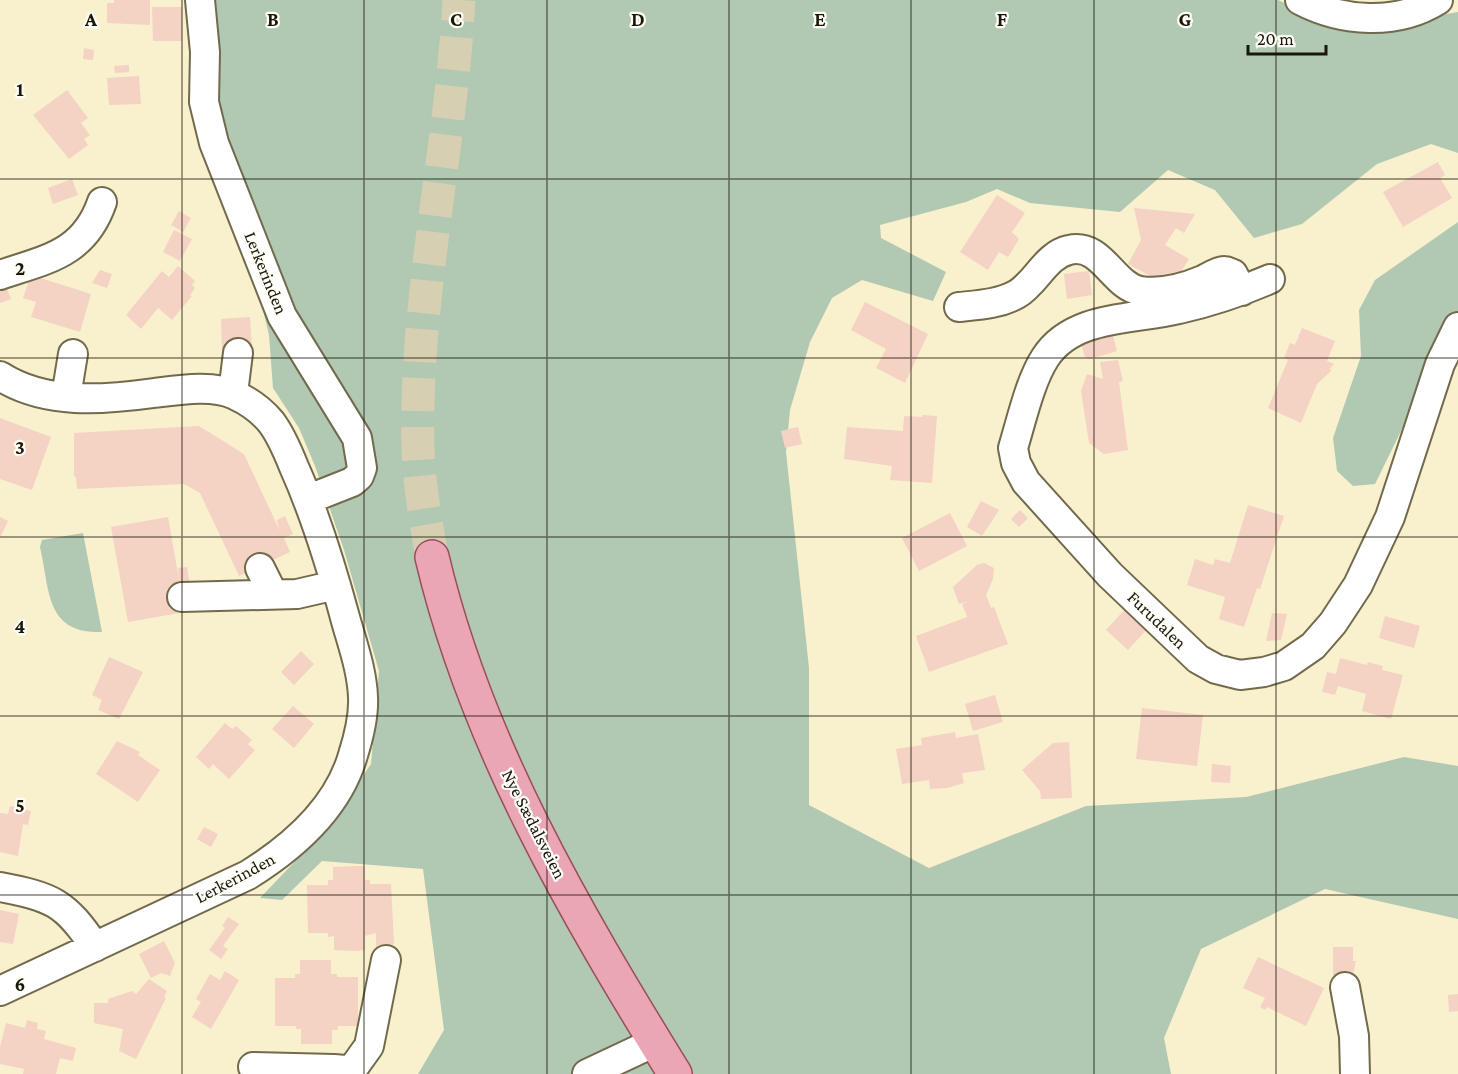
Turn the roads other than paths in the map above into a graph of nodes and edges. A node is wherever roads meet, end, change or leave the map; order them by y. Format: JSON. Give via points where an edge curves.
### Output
{"nodes":[{"id":1,"x":200,"y":0,"type":"edge"},
{"id":2,"x":1300,"y":0,"type":"edge"},
{"id":3,"x":1438,"y":0,"type":"edge"},
{"id":4,"x":102,"y":202,"type":"dead end"},
{"id":5,"x":0,"y":275,"type":"edge"},
{"id":6,"x":1270,"y":279,"type":"dead end"},
{"id":7,"x":1242,"y":291,"type":"junction"},
{"id":8,"x":959,"y":307,"type":"dead end"},
{"id":9,"x":1458,"y":327,"type":"edge"},
{"id":10,"x":238,"y":353,"type":"dead end"},
{"id":11,"x":73,"y":354,"type":"dead end"},
{"id":12,"x":0,"y":376,"type":"edge"},
{"id":13,"x":233,"y":393,"type":"junction"},
{"id":14,"x":66,"y":397,"type":"junction"},
{"id":15,"x":309,"y":499,"type":"junction"},
{"id":16,"x":432,"y":557,"type":"tunnel mouth"},
{"id":17,"x":260,"y":568,"type":"dead end"},
{"id":18,"x":336,"y":585,"type":"junction"},
{"id":19,"x":273,"y":594,"type":"junction"},
{"id":20,"x":182,"y":597,"type":"dead end"},
{"id":21,"x":0,"y":887,"type":"edge"},
{"id":22,"x":95,"y":947,"type":"junction"},
{"id":23,"x":386,"y":960,"type":"dead end"},
{"id":24,"x":1345,"y":987,"type":"dead end"},
{"id":25,"x":0,"y":991,"type":"edge"},
{"id":26,"x":655,"y":1042,"type":"junction"},
{"id":27,"x":253,"y":1067,"type":"dead end"},
{"id":28,"x":349,"y":1074,"type":"edge"},
{"id":29,"x":587,"y":1074,"type":"edge"},
{"id":30,"x":675,"y":1074,"type":"edge"},
{"id":31,"x":1355,"y":1074,"type":"edge"}],
"edges":[{"from":1,"to":15,"type":"street","name":"Lerkerinden","via":[[204,102],[214,144],[282,316],[357,438],[362,468],[358,476]]},
{"from":2,"to":3,"type":"street","via":[[1349,18],[1410,12]]},
{"from":4,"to":5,"type":"street","via":[[95,224],[61,254]]},
{"from":6,"to":7,"type":"street","name":"Furudalen"},
{"from":7,"to":8,"type":"street","via":[[1233,274],[1224,271],[1174,290],[1135,290],[1102,260],[1072,249],[1054,257],[1016,294],[987,304]]},
{"from":7,"to":9,"type":"street","name":"Furudalen","via":[[1073,333],[1045,358],[1013,448],[1026,482],[1110,574],[1198,659],[1240,675],[1284,666],[1313,646],[1334,623],[1358,585],[1390,518],[1440,364]]},
{"from":10,"to":13,"type":"street"},
{"from":11,"to":14,"type":"street"},
{"from":12,"to":14,"type":"street","name":"Lerkerinden","via":[[17,387]]},
{"from":13,"to":14,"type":"street","name":"Lerkerinden","via":[[206,390],[128,397]]},
{"from":13,"to":15,"type":"street","name":"Lerkerinden","via":[[271,422]]},
{"from":15,"to":18,"type":"street","name":"Lerkerinden"},
{"from":16,"to":26,"type":"main road","name":"Nye Sædalsveien","via":[[462,666],[508,775],[555,868]]},
{"from":17,"to":19,"type":"street"},
{"from":18,"to":19,"type":"street","via":[[297,594]]},
{"from":18,"to":22,"type":"street","name":"Lerkerinden","via":[[363,697],[352,758],[336,792],[307,830],[280,855],[248,875]]},
{"from":19,"to":20,"type":"street"},
{"from":21,"to":22,"type":"street","via":[[58,904],[75,917]]},
{"from":22,"to":25,"type":"street","name":"Lerkerinden"},
{"from":23,"to":28,"type":"street","via":[[369,1046]]},
{"from":24,"to":31,"type":"street","via":[[1354,1036]]},
{"from":26,"to":29,"type":"street"},
{"from":26,"to":30,"type":"main road","name":"Nye Sædalsveien"},
{"from":27,"to":28,"type":"street","via":[[334,1069]]}]}
